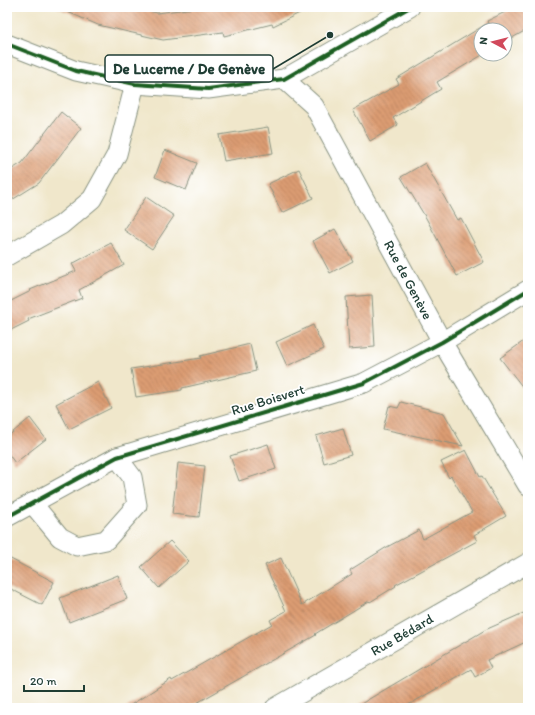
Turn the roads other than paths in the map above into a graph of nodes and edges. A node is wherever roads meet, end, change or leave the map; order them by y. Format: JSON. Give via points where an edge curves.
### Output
{"nodes":[{"id":1,"x":410,"y":7,"type":"edge"},
{"id":2,"x":7,"y":44,"type":"edge"},
{"id":3,"x":284,"y":79,"type":"junction"},
{"id":4,"x":135,"y":84,"type":"junction"},
{"id":5,"x":7,"y":256,"type":"edge"},
{"id":6,"x":528,"y":290,"type":"edge"},
{"id":7,"x":442,"y":342,"type":"junction"},
{"id":8,"x":117,"y":457,"type":"junction"},
{"id":9,"x":528,"y":486,"type":"edge"},
{"id":10,"x":32,"y":503,"type":"junction"},
{"id":11,"x":7,"y":517,"type":"edge"},
{"id":12,"x":528,"y":563,"type":"edge"},
{"id":13,"x":275,"y":708,"type":"edge"}],
"edges":[{"from":1,"to":3,"type":"street"},
{"from":2,"to":4,"type":"street","via":[[76,71]]},
{"from":3,"to":4,"type":"street","via":[[208,89]]},
{"from":3,"to":7,"type":"street","name":"Rue de Genève","via":[[314,106]]},
{"from":4,"to":5,"type":"street","via":[[117,154],[92,199],[61,225]]},
{"from":6,"to":7,"type":"street","name":"Rue Boisvert"},
{"from":7,"to":8,"type":"street","name":"Rue Boisvert","via":[[364,383]]},
{"from":7,"to":9,"type":"street","name":"Rue de Genève"},
{"from":8,"to":10,"type":"street","name":"Rue Boisvert"},
{"from":8,"to":10,"type":"street","via":[[132,478],[137,505],[106,540],[77,546],[60,537]]},
{"from":10,"to":11,"type":"street","name":"Rue Boisvert"},
{"from":12,"to":13,"type":"street","name":"Rue Bédard"}]}
